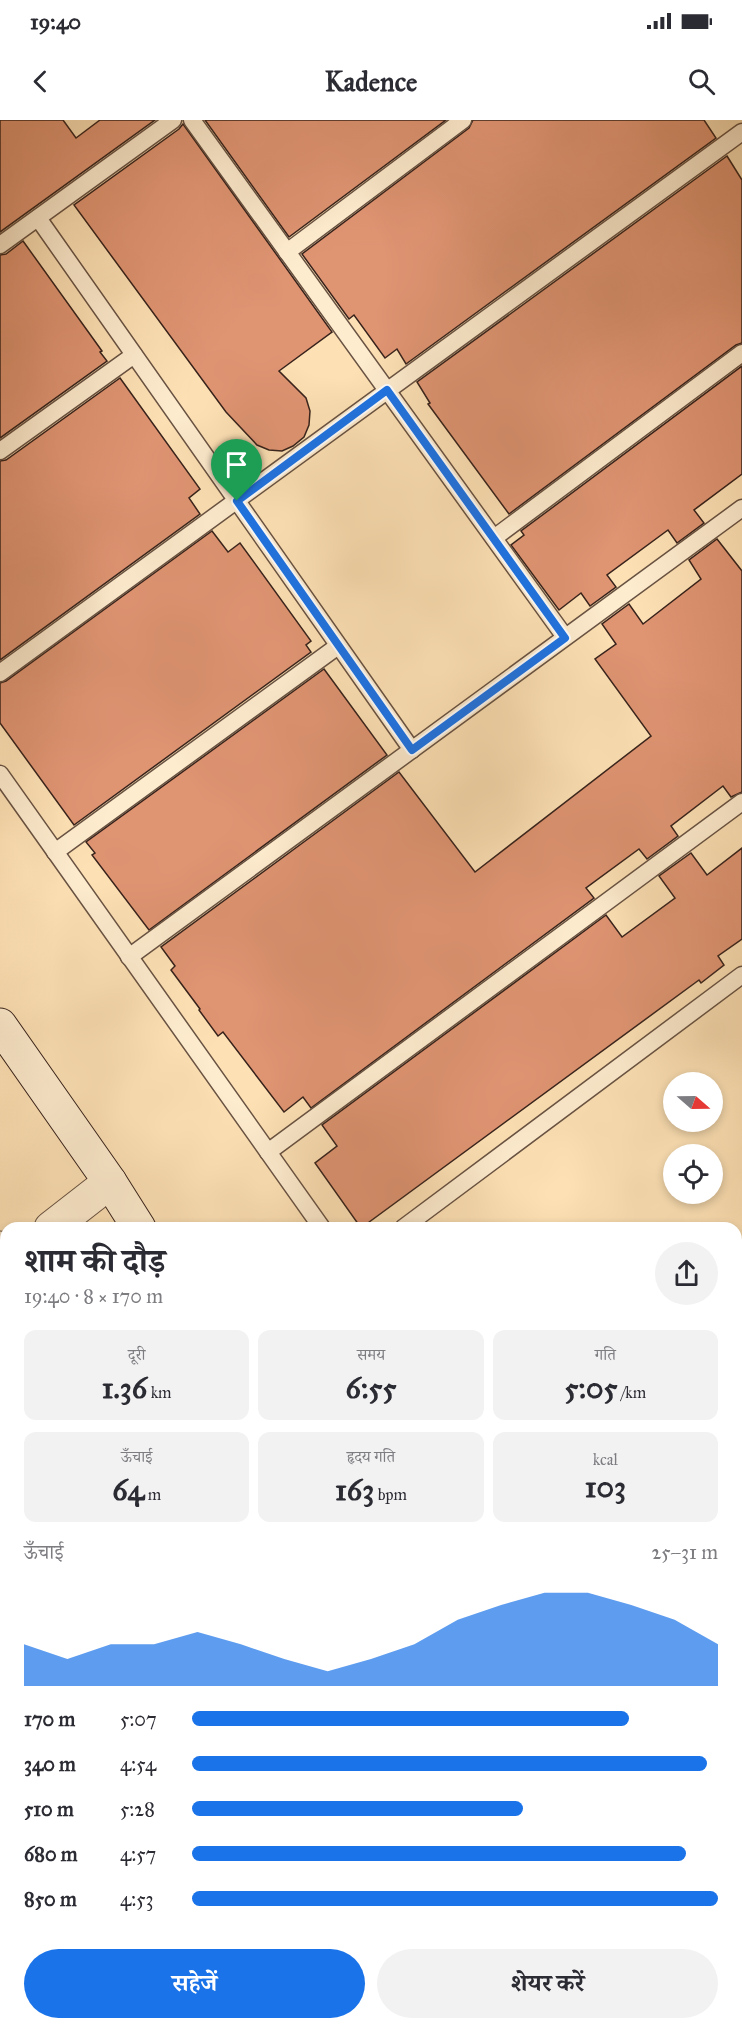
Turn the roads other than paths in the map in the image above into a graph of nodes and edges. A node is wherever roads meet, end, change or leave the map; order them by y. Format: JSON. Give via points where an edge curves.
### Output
{"nodes":[{"id":1,"x":173,"y":120,"type":"edge"},
{"id":2,"x":192,"y":120,"type":"edge"},
{"id":3,"x":463,"y":120,"type":"edge"},
{"id":4,"x":742,"y":132,"type":"edge"},
{"id":5,"x":38,"y":218,"type":"junction"},
{"id":6,"x":0,"y":245,"type":"edge"},
{"id":7,"x":287,"y":252,"type":"junction"},
{"id":8,"x":742,"y":353,"type":"edge"},
{"id":9,"x":134,"y":355,"type":"junction"},
{"id":10,"x":387,"y":390,"type":"junction"},
{"id":11,"x":0,"y":451,"type":"edge"},
{"id":12,"x":237,"y":501,"type":"junction"},
{"id":13,"x":742,"y":508,"type":"edge"},
{"id":14,"x":494,"y":538,"type":"junction"},
{"id":15,"x":565,"y":638,"type":"junction"},
{"id":16,"x":338,"y":646,"type":"junction"},
{"id":17,"x":0,"y":673,"type":"edge"},
{"id":18,"x":412,"y":750,"type":"junction"},
{"id":19,"x":0,"y":774,"type":"edge"},
{"id":20,"x":742,"y":802,"type":"edge"},
{"id":21,"x":55,"y":852,"type":"junction"},
{"id":22,"x":129,"y":957,"type":"junction"},
{"id":23,"x":742,"y":975,"type":"edge"},
{"id":24,"x":0,"y":1025,"type":"edge"},
{"id":25,"x":268,"y":1152,"type":"junction"},
{"id":26,"x":110,"y":1182,"type":"junction"},
{"id":27,"x":59,"y":1222,"type":"edge"},
{"id":28,"x":135,"y":1222,"type":"edge"},
{"id":29,"x":318,"y":1222,"type":"edge"},
{"id":30,"x":411,"y":1222,"type":"edge"}],
"edges":[{"from":1,"to":5,"type":"lane"},
{"from":2,"to":7,"type":"lane"},
{"from":3,"to":7,"type":"lane"},
{"from":4,"to":10,"type":"lane"},
{"from":5,"to":6,"type":"lane"},
{"from":5,"to":9,"type":"lane"},
{"from":7,"to":10,"type":"lane"},
{"from":8,"to":14,"type":"lane"},
{"from":9,"to":11,"type":"lane"},
{"from":9,"to":12,"type":"lane"},
{"from":10,"to":12,"type":"lane"},
{"from":10,"to":14,"type":"lane"},
{"from":12,"to":16,"type":"lane"},
{"from":12,"to":17,"type":"lane"},
{"from":13,"to":15,"type":"lane"},
{"from":14,"to":15,"type":"lane"},
{"from":15,"to":18,"type":"lane"},
{"from":16,"to":18,"type":"lane"},
{"from":16,"to":21,"type":"lane"},
{"from":18,"to":22,"type":"lane"},
{"from":19,"to":21,"type":"lane"},
{"from":20,"to":25,"type":"lane"},
{"from":21,"to":22,"type":"lane"},
{"from":22,"to":25,"type":"lane"},
{"from":23,"to":30,"type":"lane"},
{"from":24,"to":26,"type":"street"},
{"from":25,"to":29,"type":"lane"},
{"from":26,"to":27,"type":"street"},
{"from":26,"to":28,"type":"street"}]}
